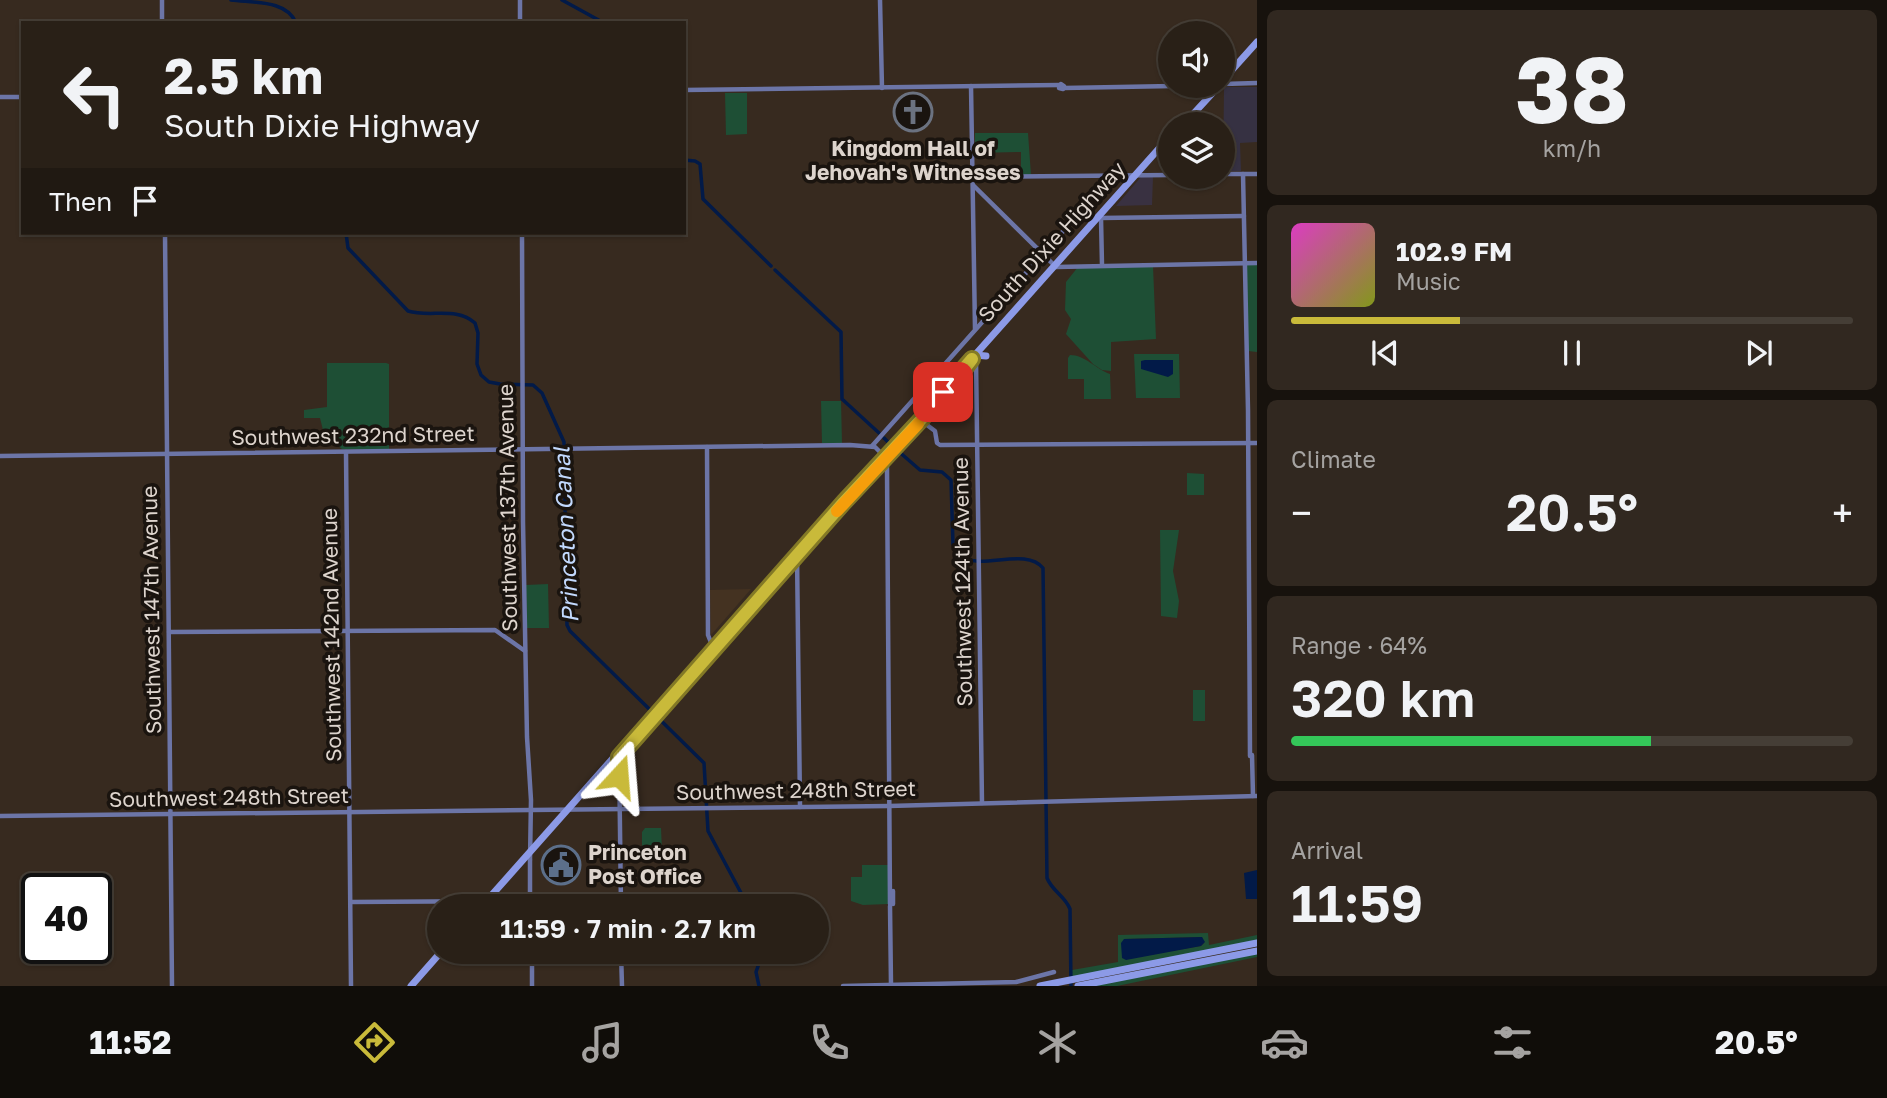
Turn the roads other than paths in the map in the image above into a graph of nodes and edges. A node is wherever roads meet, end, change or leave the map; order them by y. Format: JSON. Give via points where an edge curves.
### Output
{"nodes":[{"id":1,"x":162,"y":0,"type":"edge"},
{"id":2,"x":520,"y":0,"type":"edge"},
{"id":3,"x":880,"y":0,"type":"edge"},
{"id":4,"x":162,"y":21,"type":"edge"},
{"id":5,"x":520,"y":21,"type":"edge"},
{"id":6,"x":1257,"y":39,"type":"edge"},
{"id":7,"x":1235,"y":62,"type":"edge"},
{"id":8,"x":1235,"y":65,"type":"edge"},
{"id":9,"x":1235,"y":83,"type":"edge"},
{"id":10,"x":1257,"y":84,"type":"edge"},
{"id":11,"x":1158,"y":85,"type":"edge"},
{"id":12,"x":1018,"y":86,"type":"junction"},
{"id":13,"x":1062,"y":87,"type":"junction"},
{"id":14,"x":883,"y":88,"type":"junction"},
{"id":15,"x":972,"y":88,"type":"junction"},
{"id":16,"x":999,"y":88,"type":"junction"},
{"id":17,"x":686,"y":90,"type":"edge"},
{"id":18,"x":0,"y":97,"type":"edge"},
{"id":19,"x":21,"y":97,"type":"edge"},
{"id":20,"x":1207,"y":98,"type":"edge"},
{"id":21,"x":1207,"y":98,"type":"edge"},
{"id":22,"x":1195,"y":112,"type":"edge"},
{"id":23,"x":1195,"y":112,"type":"edge"},
{"id":24,"x":1158,"y":150,"type":"edge"},
{"id":25,"x":1158,"y":151,"type":"edge"},
{"id":26,"x":1235,"y":174,"type":"edge"},
{"id":27,"x":1243,"y":174,"type":"junction"},
{"id":28,"x":1257,"y":174,"type":"edge"},
{"id":29,"x":1108,"y":175,"type":"junction"},
{"id":30,"x":1137,"y":175,"type":"junction"},
{"id":31,"x":1158,"y":175,"type":"edge"},
{"id":32,"x":973,"y":177,"type":"junction"},
{"id":33,"x":974,"y":186,"type":"junction"},
{"id":34,"x":1244,"y":216,"type":"junction"},
{"id":35,"x":1101,"y":220,"type":"junction"},
{"id":36,"x":164,"y":235,"type":"edge"},
{"id":37,"x":522,"y":235,"type":"edge"},
{"id":38,"x":1042,"y":255,"type":"junction"},
{"id":39,"x":1245,"y":263,"type":"junction"},
{"id":40,"x":1257,"y":263,"type":"edge"},
{"id":41,"x":1059,"y":265,"type":"junction"},
{"id":42,"x":1102,"y":265,"type":"junction"},
{"id":43,"x":1013,"y":313,"type":"junction"},
{"id":44,"x":975,"y":330,"type":"junction"},
{"id":45,"x":999,"y":334,"type":"junction"},
{"id":46,"x":977,"y":356,"type":"junction"},
{"id":47,"x":920,"y":420,"type":"junction"},
{"id":48,"x":1252,"y":442,"type":"edge"},
{"id":49,"x":977,"y":445,"type":"junction"},
{"id":50,"x":872,"y":446,"type":"junction"},
{"id":51,"x":707,"y":447,"type":"junction"},
{"id":52,"x":522,"y":450,"type":"junction"},
{"id":53,"x":346,"y":452,"type":"junction"},
{"id":54,"x":167,"y":454,"type":"junction"},
{"id":55,"x":0,"y":456,"type":"edge"},
{"id":56,"x":885,"y":456,"type":"junction"},
{"id":57,"x":834,"y":509,"type":"junction"},
{"id":58,"x":821,"y":528,"type":"junction"},
{"id":59,"x":797,"y":554,"type":"junction"},
{"id":60,"x":731,"y":629,"type":"junction"},
{"id":61,"x":348,"y":630,"type":"junction"},
{"id":62,"x":168,"y":632,"type":"junction"},
{"id":63,"x":713,"y":646,"type":"junction"},
{"id":64,"x":525,"y":651,"type":"junction"},
{"id":65,"x":702,"y":663,"type":"junction"},
{"id":66,"x":681,"y":681,"type":"junction"},
{"id":67,"x":668,"y":701,"type":"junction"},
{"id":68,"x":654,"y":714,"type":"junction"},
{"id":69,"x":1251,"y":739,"type":"junction"},
{"id":70,"x":619,"y":755,"type":"junction"},
{"id":71,"x":1250,"y":756,"type":"dead end"},
{"id":72,"x":1253,"y":796,"type":"edge"},
{"id":73,"x":982,"y":803,"type":"junction"},
{"id":74,"x":890,"y":806,"type":"junction"},
{"id":75,"x":800,"y":807,"type":"junction"},
{"id":76,"x":619,"y":809,"type":"junction"},
{"id":77,"x":569,"y":810,"type":"junction"},
{"id":78,"x":529,"y":811,"type":"junction"},
{"id":79,"x":350,"y":813,"type":"junction"},
{"id":80,"x":170,"y":814,"type":"junction"},
{"id":81,"x":0,"y":816,"type":"edge"},
{"id":82,"x":529,"y":856,"type":"junction"},
{"id":83,"x":493,"y":894,"type":"edge"},
{"id":84,"x":494,"y":894,"type":"edge"},
{"id":85,"x":531,"y":894,"type":"edge"},
{"id":86,"x":621,"y":894,"type":"edge"},
{"id":87,"x":427,"y":901,"type":"edge"},
{"id":88,"x":351,"y":902,"type":"junction"},
{"id":89,"x":1257,"y":943,"type":"edge"},
{"id":90,"x":1257,"y":951,"type":"edge"},
{"id":91,"x":433,"y":964,"type":"edge"},
{"id":92,"x":531,"y":964,"type":"edge"},
{"id":93,"x":621,"y":964,"type":"edge"},
{"id":94,"x":1054,"y":972,"type":"dead end"},
{"id":95,"x":1077,"y":983,"type":"edge"},
{"id":96,"x":892,"y":985,"type":"edge"},
{"id":97,"x":172,"y":986,"type":"edge"},
{"id":98,"x":351,"y":986,"type":"edge"},
{"id":99,"x":414,"y":986,"type":"edge"},
{"id":100,"x":532,"y":986,"type":"edge"},
{"id":101,"x":622,"y":986,"type":"edge"},
{"id":102,"x":843,"y":986,"type":"edge"},
{"id":103,"x":1040,"y":986,"type":"edge"}],
"edges":[{"from":1,"to":4,"type":"street"},
{"from":2,"to":5,"type":"street"},
{"from":3,"to":14,"type":"street"},
{"from":6,"to":7,"type":"highway"},
{"from":6,"to":8,"type":"highway"},
{"from":9,"to":10,"type":"street"},
{"from":11,"to":13,"type":"street"},
{"from":12,"to":13,"type":"street"},
{"from":12,"to":15,"type":"street"},
{"from":12,"to":16,"type":"street"},
{"from":13,"to":16,"type":"street"},
{"from":14,"to":15,"type":"street"},
{"from":14,"to":17,"type":"street"},
{"from":15,"to":16,"type":"street"},
{"from":15,"to":32,"type":"street"},
{"from":18,"to":19,"type":"street"},
{"from":20,"to":22,"type":"highway"},
{"from":21,"to":23,"type":"highway"},
{"from":24,"to":30,"type":"highway","name":"South Dixie Highway"},
{"from":25,"to":30,"type":"highway","name":"South Dixie Highway"},
{"from":26,"to":27,"type":"street"},
{"from":27,"to":28,"type":"street"},
{"from":27,"to":34,"type":"street"},
{"from":29,"to":30,"type":"street"},
{"from":29,"to":32,"type":"street"},
{"from":29,"to":38,"type":"street","via":[[1107,182]]},
{"from":30,"to":31,"type":"street"},
{"from":30,"to":35,"type":"highway","name":"South Dixie Highway"},
{"from":32,"to":33,"type":"street"},
{"from":33,"to":38,"type":"street"},
{"from":33,"to":44,"type":"street"},
{"from":34,"to":35,"type":"street"},
{"from":34,"to":39,"type":"street"},
{"from":35,"to":41,"type":"highway","name":"South Dixie Highway"},
{"from":35,"to":41,"type":"highway","name":"South Dixie Highway"},
{"from":35,"to":42,"type":"street"},
{"from":36,"to":54,"type":"street","name":"Southwest 147th Avenue"},
{"from":37,"to":52,"type":"street","name":"Southwest 137th Avenue"},
{"from":38,"to":41,"type":"street"},
{"from":38,"to":44,"type":"street"},
{"from":39,"to":40,"type":"street"},
{"from":39,"to":42,"type":"street"},
{"from":39,"to":48,"type":"street"},
{"from":41,"to":42,"type":"street"},
{"from":41,"to":43,"type":"highway","name":"South Dixie Highway"},
{"from":41,"to":45,"type":"highway","name":"South Dixie Highway"},
{"from":43,"to":45,"type":"highway"},
{"from":43,"to":46,"type":"highway","name":"South Dixie Highway"},
{"from":44,"to":50,"type":"street"},
{"from":45,"to":46,"type":"highway","name":"South Dixie Highway"},
{"from":46,"to":47,"type":"highway","name":"South Dixie Highway"},
{"from":46,"to":47,"type":"highway","name":"South Dixie Highway"},
{"from":46,"to":49,"type":"street","name":"Southwest 124th Avenue"},
{"from":47,"to":49,"type":"street","via":[[935,431],[938,444]]},
{"from":47,"to":56,"type":"highway","name":"South Dixie Highway"},
{"from":47,"to":56,"type":"highway","name":"South Dixie Highway"},
{"from":48,"to":49,"type":"street"},
{"from":48,"to":69,"type":"street"},
{"from":49,"to":73,"type":"street","name":"Southwest 124th Avenue"},
{"from":50,"to":51,"type":"street","name":"Southwest 232nd Street"},
{"from":50,"to":56,"type":"street"},
{"from":51,"to":52,"type":"street","name":"Southwest 232nd Street"},
{"from":51,"to":63,"type":"street","via":[[708,635]]},
{"from":52,"to":53,"type":"street","name":"Southwest 232nd Street"},
{"from":52,"to":64,"type":"street","name":"Southwest 137th Avenue"},
{"from":53,"to":54,"type":"street","name":"Southwest 232nd Street"},
{"from":53,"to":61,"type":"street","name":"Southwest 142nd Avenue"},
{"from":54,"to":55,"type":"street","name":"Southwest 232nd Street"},
{"from":54,"to":62,"type":"street","name":"Southwest 147th Avenue"},
{"from":56,"to":57,"type":"highway","name":"South Dixie Highway"},
{"from":56,"to":58,"type":"highway","name":"South Dixie Highway"},
{"from":56,"to":74,"type":"street"},
{"from":57,"to":58,"type":"highway"},
{"from":57,"to":59,"type":"highway","name":"South Dixie Highway"},
{"from":58,"to":59,"type":"highway","name":"South Dixie Highway"},
{"from":59,"to":60,"type":"highway","name":"South Dixie Highway"},
{"from":59,"to":63,"type":"highway","name":"South Dixie Highway"},
{"from":59,"to":75,"type":"street"},
{"from":60,"to":63,"type":"highway"},
{"from":60,"to":65,"type":"highway","name":"South Dixie Highway"},
{"from":61,"to":62,"type":"street"},
{"from":61,"to":64,"type":"street","via":[[495,630]]},
{"from":61,"to":79,"type":"street","name":"Southwest 142nd Avenue"},
{"from":62,"to":80,"type":"street","name":"Southwest 147th Avenue"},
{"from":63,"to":65,"type":"highway"},
{"from":63,"to":66,"type":"highway","name":"South Dixie Highway"},
{"from":64,"to":78,"type":"street","name":"Southwest 137th Avenue"},
{"from":65,"to":67,"type":"highway","name":"South Dixie Highway"},
{"from":66,"to":67,"type":"highway"},
{"from":66,"to":68,"type":"highway","name":"South Dixie Highway"},
{"from":67,"to":68,"type":"highway","name":"South Dixie Highway"},
{"from":68,"to":70,"type":"highway","name":"South Dixie Highway"},
{"from":69,"to":71,"type":"street"},
{"from":69,"to":72,"type":"street"},
{"from":70,"to":76,"type":"street"},
{"from":70,"to":77,"type":"highway","name":"South Dixie Highway"},
{"from":72,"to":73,"type":"street","name":"Southwest 248th Street"},
{"from":73,"to":74,"type":"street","name":"Southwest 248th Street"},
{"from":74,"to":75,"type":"street","name":"Southwest 248th Street"},
{"from":74,"to":96,"type":"street"},
{"from":75,"to":76,"type":"street","name":"Southwest 248th Street"},
{"from":76,"to":77,"type":"street","name":"Southwest 248th Street"},
{"from":76,"to":86,"type":"street"},
{"from":77,"to":78,"type":"street","name":"Southwest 248th Street"},
{"from":77,"to":82,"type":"highway"},
{"from":77,"to":82,"type":"highway"},
{"from":78,"to":79,"type":"street","name":"Southwest 248th Street"},
{"from":78,"to":82,"type":"street","name":"Southwest 137th Avenue"},
{"from":79,"to":80,"type":"street","name":"Southwest 248th Street"},
{"from":79,"to":88,"type":"street","name":"Southwest 142nd Avenue"},
{"from":80,"to":81,"type":"street","name":"Southwest 248th Street"},
{"from":80,"to":97,"type":"street","name":"Southwest 147th Avenue"},
{"from":82,"to":83,"type":"highway"},
{"from":82,"to":84,"type":"highway"},
{"from":82,"to":85,"type":"street","name":"Southwest 137th Avenue"},
{"from":87,"to":88,"type":"street"},
{"from":88,"to":98,"type":"street","name":"Southwest 142nd Avenue"},
{"from":89,"to":95,"type":"highway"},
{"from":90,"to":95,"type":"highway"},
{"from":91,"to":99,"type":"highway"},
{"from":92,"to":100,"type":"street"},
{"from":93,"to":101,"type":"street"},
{"from":94,"to":96,"type":"street","via":[[1016,982]]},
{"from":95,"to":103,"type":"highway"},
{"from":96,"to":102,"type":"street"}]}
